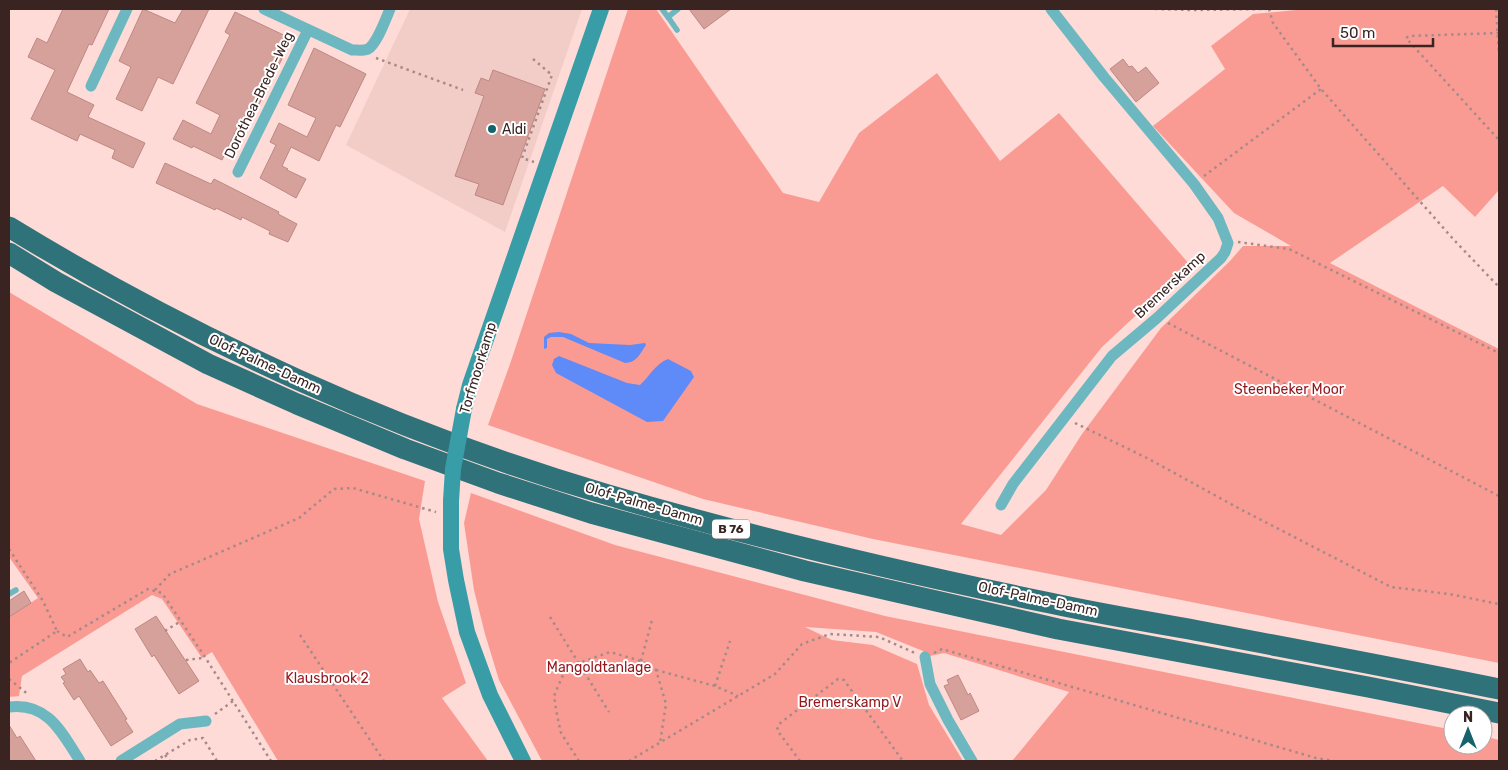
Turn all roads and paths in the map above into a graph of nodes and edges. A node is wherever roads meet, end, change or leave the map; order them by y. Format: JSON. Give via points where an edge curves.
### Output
{"nodes":[{"id":1,"x":127,"y":9,"type":"edge"},
{"id":2,"x":264,"y":9,"type":"edge"},
{"id":3,"x":390,"y":9,"type":"edge"},
{"id":4,"x":601,"y":9,"type":"edge"},
{"id":5,"x":662,"y":9,"type":"edge"},
{"id":6,"x":678,"y":9,"type":"edge"},
{"id":7,"x":1051,"y":9,"type":"edge"},
{"id":8,"x":1155,"y":9,"type":"edge"},
{"id":9,"x":1268,"y":9,"type":"edge"},
{"id":10,"x":1496,"y":9,"type":"edge"},
{"id":11,"x":668,"y":16,"type":"junction"},
{"id":12,"x":308,"y":30,"type":"junction"},
{"id":13,"x":677,"y":30,"type":"dead end"},
{"id":14,"x":1499,"y":33,"type":"edge"},
{"id":15,"x":368,"y":49,"type":"junction"},
{"id":16,"x":1499,"y":54,"type":"edge"},
{"id":17,"x":533,"y":59,"type":"dead end"},
{"id":18,"x":91,"y":86,"type":"dead end"},
{"id":19,"x":1321,"y":89,"type":"junction"},
{"id":20,"x":463,"y":90,"type":"dead end"},
{"id":21,"x":1499,"y":140,"type":"edge"},
{"id":22,"x":538,"y":164,"type":"dead end"},
{"id":23,"x":238,"y":172,"type":"dead end"},
{"id":24,"x":1194,"y":184,"type":"junction"},
{"id":25,"x":9,"y":227,"type":"edge"},
{"id":26,"x":1228,"y":243,"type":"junction"},
{"id":27,"x":9,"y":253,"type":"edge"},
{"id":28,"x":1499,"y":287,"type":"edge"},
{"id":29,"x":1157,"y":318,"type":"junction"},
{"id":30,"x":1499,"y":353,"type":"edge"},
{"id":31,"x":1065,"y":418,"type":"junction"},
{"id":32,"x":1499,"y":496,"type":"edge"},
{"id":33,"x":1001,"y":505,"type":"dead end"},
{"id":34,"x":446,"y":507,"type":"junction"},
{"id":35,"x":9,"y":549,"type":"edge"},
{"id":36,"x":16,"y":590,"type":"dead end"},
{"id":37,"x":155,"y":590,"type":"junction"},
{"id":38,"x":9,"y":594,"type":"edge"},
{"id":39,"x":1499,"y":604,"type":"edge"},
{"id":40,"x":550,"y":617,"type":"dead end"},
{"id":41,"x":652,"y":620,"type":"dead end"},
{"id":42,"x":182,"y":621,"type":"junction"},
{"id":43,"x":57,"y":631,"type":"junction"},
{"id":44,"x":165,"y":631,"type":"dead end"},
{"id":45,"x":300,"y":635,"type":"dead end"},
{"id":46,"x":730,"y":641,"type":"dead end"},
{"id":47,"x":205,"y":657,"type":"junction"},
{"id":48,"x":925,"y":657,"type":"junction"},
{"id":49,"x":186,"y":660,"type":"dead end"},
{"id":50,"x":641,"y":661,"type":"junction"},
{"id":51,"x":9,"y":663,"type":"edge"},
{"id":52,"x":579,"y":663,"type":"junction"},
{"id":53,"x":656,"y":670,"type":"junction"},
{"id":54,"x":9,"y":679,"type":"edge"},
{"id":55,"x":715,"y":686,"type":"junction"},
{"id":56,"x":1499,"y":689,"type":"edge"},
{"id":57,"x":738,"y":696,"type":"junction"},
{"id":58,"x":233,"y":701,"type":"junction"},
{"id":59,"x":9,"y":707,"type":"edge"},
{"id":60,"x":37,"y":710,"type":"junction"},
{"id":61,"x":609,"y":712,"type":"dead end"},
{"id":62,"x":1499,"y":714,"type":"edge"},
{"id":63,"x":206,"y":721,"type":"joint"},
{"id":64,"x":660,"y":743,"type":"junction"},
{"id":65,"x":165,"y":755,"type":"junction"},
{"id":66,"x":80,"y":761,"type":"edge"},
{"id":67,"x":121,"y":761,"type":"edge"},
{"id":68,"x":155,"y":761,"type":"edge"},
{"id":69,"x":170,"y":761,"type":"edge"},
{"id":70,"x":217,"y":761,"type":"edge"},
{"id":71,"x":271,"y":761,"type":"edge"},
{"id":72,"x":384,"y":761,"type":"edge"},
{"id":73,"x":523,"y":761,"type":"edge"},
{"id":74,"x":579,"y":761,"type":"edge"},
{"id":75,"x":629,"y":761,"type":"edge"},
{"id":76,"x":800,"y":761,"type":"edge"},
{"id":77,"x":904,"y":761,"type":"edge"},
{"id":78,"x":972,"y":761,"type":"edge"},
{"id":79,"x":1334,"y":761,"type":"edge"}],
"edges":[{"from":1,"to":18,"type":"street"},
{"from":2,"to":12,"type":"street"},
{"from":3,"to":15,"type":"street","via":[[374,44]]},
{"from":4,"to":34,"type":"street","name":"Torfmoorkamp","bridge":true,"via":[[470,385]]},
{"from":5,"to":11,"type":"lane"},
{"from":6,"to":11,"type":"lane"},
{"from":7,"to":24,"type":"street"},
{"from":8,"to":9,"type":"path"},
{"from":9,"to":19,"type":"path","via":[[1273,23]]},
{"from":10,"to":14,"type":"path"},
{"from":11,"to":13,"type":"lane"},
{"from":12,"to":15,"type":"street","via":[[352,50]]},
{"from":12,"to":23,"type":"street","name":"Dorothea-Brede-Weg"},
{"from":14,"to":16,"type":"path"},
{"from":14,"to":21,"type":"path","via":[[1406,38]]},
{"from":15,"to":20,"type":"path","via":[[380,60]]},
{"from":17,"to":22,"type":"path","via":[[552,75],[522,158]]},
{"from":19,"to":24,"type":"path"},
{"from":19,"to":28,"type":"path"},
{"from":24,"to":26,"type":"street","via":[[1218,218]]},
{"from":25,"to":56,"type":"highway","name":"Olof-Palme-Damm","number":"B 76","via":[[152,309],[329,394],[416,429],[602,493],[809,549],[1042,601]]},
{"from":26,"to":29,"type":"street","name":"Bremerskamp","via":[[1221,258]]},
{"from":26,"to":30,"type":"path","via":[[1289,249]]},
{"from":27,"to":62,"type":"highway","name":"Olof-Palme-Damm","number":"B 76","via":[[208,364],[297,404],[405,449],[591,514],[805,571],[1058,629]]},
{"from":29,"to":31,"type":"street","name":"Bremerskamp","via":[[1112,356]]},
{"from":29,"to":32,"type":"path"},
{"from":31,"to":33,"type":"street","name":"Bremerskamp","via":[[1013,484]]},
{"from":31,"to":39,"type":"path","via":[[1390,587]]},
{"from":34,"to":37,"type":"path","via":[[353,488],[334,489],[299,518],[170,574]]},
{"from":34,"to":73,"type":"street","name":"Torfmoorkamp","via":[[467,632],[490,695]]},
{"from":35,"to":43,"type":"path","via":[[43,601]]},
{"from":36,"to":38,"type":"lane"},
{"from":37,"to":42,"type":"path","via":[[162,592]]},
{"from":37,"to":43,"type":"path","via":[[148,589],[67,637]]},
{"from":40,"to":52,"type":"path"},
{"from":41,"to":50,"type":"path"},
{"from":42,"to":44,"type":"path"},
{"from":42,"to":47,"type":"path"},
{"from":43,"to":51,"type":"path"},
{"from":45,"to":72,"type":"path"},
{"from":46,"to":55,"type":"path"},
{"from":47,"to":49,"type":"path"},
{"from":47,"to":58,"type":"path"},
{"from":48,"to":57,"type":"path","via":[[878,637],[830,634],[802,644],[775,674]]},
{"from":48,"to":78,"type":"street","via":[[930,684]]},
{"from":48,"to":79,"type":"path","via":[[942,649]]},
{"from":50,"to":52,"type":"path","via":[[610,652]]},
{"from":50,"to":53,"type":"path"},
{"from":52,"to":61,"type":"path"},
{"from":52,"to":74,"type":"path","via":[[562,677],[554,696],[561,733]]},
{"from":53,"to":55,"type":"path"},
{"from":53,"to":64,"type":"path","via":[[666,704]]},
{"from":54,"to":60,"type":"path","via":[[36,700]]},
{"from":55,"to":57,"type":"path"},
{"from":57,"to":64,"type":"path"},
{"from":58,"to":63,"type":"path"},
{"from":58,"to":71,"type":"path"},
{"from":59,"to":60,"type":"street","via":[[24,706]]},
{"from":60,"to":66,"type":"street","via":[[55,723]]},
{"from":63,"to":67,"type":"street","via":[[180,724]]},
{"from":64,"to":75,"type":"path"},
{"from":65,"to":68,"type":"path"},
{"from":65,"to":69,"type":"path"},
{"from":65,"to":70,"type":"path","via":[[190,740],[203,738]]},
{"from":76,"to":77,"type":"path","via":[[777,730],[779,724],[838,678],[844,680]]}]}
